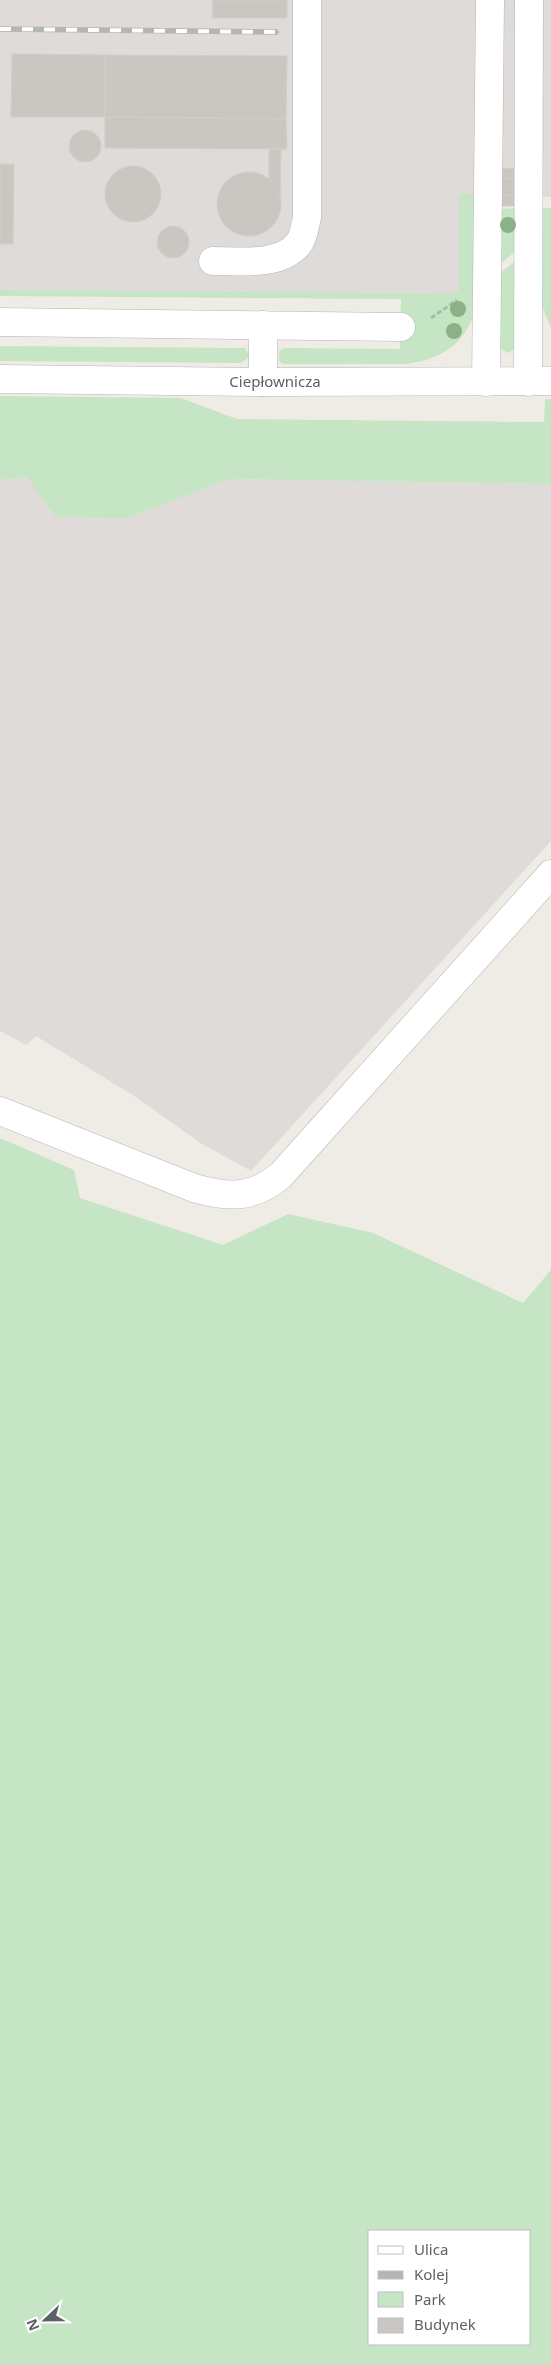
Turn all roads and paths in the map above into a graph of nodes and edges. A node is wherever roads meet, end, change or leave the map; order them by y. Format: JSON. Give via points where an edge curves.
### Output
{"nodes":[{"id":1,"x":307,"y":0,"type":"edge"},
{"id":2,"x":490,"y":0,"type":"edge"},
{"id":3,"x":529,"y":0,"type":"edge"},
{"id":4,"x":213,"y":261,"type":"dead end"},
{"id":5,"x":463,"y":296,"type":"dead end"},
{"id":6,"x":0,"y":322,"type":"edge"},
{"id":7,"x":263,"y":325,"type":"junction"},
{"id":8,"x":400,"y":327,"type":"joint"},
{"id":9,"x":0,"y":379,"type":"edge"},
{"id":10,"x":540,"y":381,"type":"edge"},
{"id":11,"x":264,"y":382,"type":"junction"},
{"id":12,"x":486,"y":382,"type":"junction"},
{"id":13,"x":551,"y":874,"type":"edge"},
{"id":14,"x":0,"y":1111,"type":"edge"}],
"edges":[{"from":1,"to":4,"type":"street","via":[[307,217],[304,232],[298,244],[274,258]]},
{"from":2,"to":12,"type":"street"},
{"from":3,"to":10,"type":"street"},
{"from":5,"to":8,"type":"path","via":[[434,316]]},
{"from":6,"to":7,"type":"street"},
{"from":7,"to":8,"type":"street"},
{"from":7,"to":11,"type":"street"},
{"from":9,"to":11,"type":"street","name":"Ciepłownicza"},
{"from":10,"to":12,"type":"street","name":"Ciepłownicza"},
{"from":11,"to":12,"type":"street","name":"Ciepłownicza"},
{"from":13,"to":14,"type":"street","via":[[281,1175],[257,1191],[217,1195],[194,1188]]}]}
